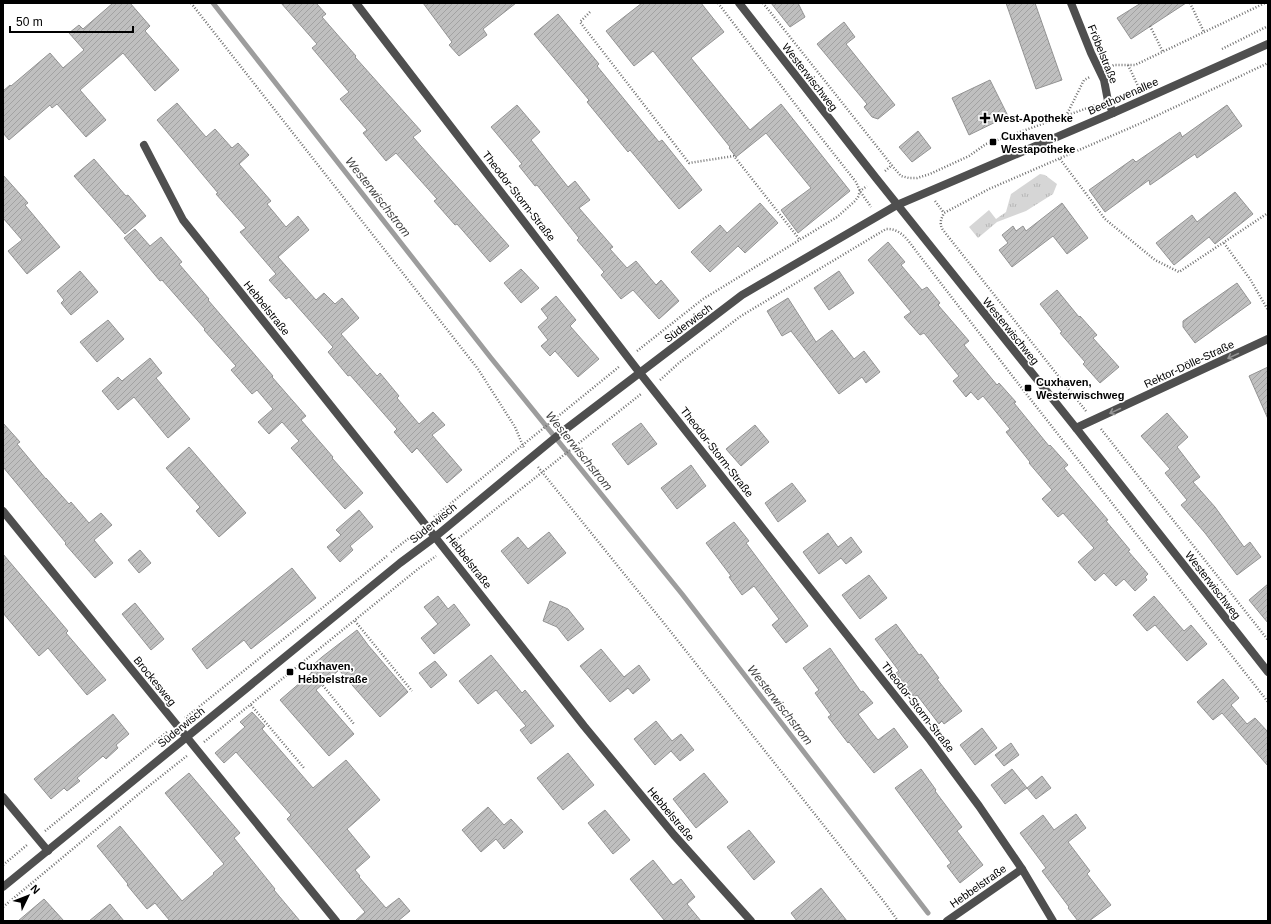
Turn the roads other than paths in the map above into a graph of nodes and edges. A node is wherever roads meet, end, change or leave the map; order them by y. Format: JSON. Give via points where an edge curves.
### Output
{"nodes":[{"id":1,"x":356,"y":3,"type":"edge"},
{"id":2,"x":739,"y":3,"type":"edge"},
{"id":3,"x":1071,"y":3,"type":"edge"},
{"id":4,"x":1268,"y":44,"type":"edge"},
{"id":5,"x":1113,"y":113,"type":"junction"},
{"id":6,"x":144,"y":145,"type":"dead end"},
{"id":7,"x":897,"y":205,"type":"junction"},
{"id":8,"x":1268,"y":339,"type":"edge"},
{"id":9,"x":640,"y":372,"type":"junction"},
{"id":10,"x":1076,"y":428,"type":"junction"},
{"id":11,"x":3,"y":511,"type":"edge"},
{"id":12,"x":435,"y":536,"type":"junction"},
{"id":13,"x":1268,"y":672,"type":"edge"},
{"id":14,"x":186,"y":738,"type":"junction"},
{"id":15,"x":3,"y":797,"type":"edge"},
{"id":16,"x":48,"y":850,"type":"junction"},
{"id":17,"x":1022,"y":869,"type":"junction"},
{"id":18,"x":3,"y":887,"type":"edge"},
{"id":19,"x":336,"y":921,"type":"edge"},
{"id":20,"x":750,"y":921,"type":"edge"},
{"id":21,"x":947,"y":921,"type":"edge"},
{"id":22,"x":1053,"y":921,"type":"edge"}],
"edges":[{"from":1,"to":9,"type":"street","name":"Theodor-Storm-Straße"},
{"from":2,"to":7,"type":"street","name":"Westerwischweg"},
{"from":3,"to":5,"type":"street","name":"Fröbelstraße","via":[[1104,80]]},
{"from":4,"to":5,"type":"street","name":"Beethovenallee"},
{"from":5,"to":7,"type":"street","name":"Beethovenallee"},
{"from":6,"to":12,"type":"street","name":"Hebbelstraße","via":[[183,220]]},
{"from":7,"to":9,"type":"street","name":"Süderwisch","via":[[742,296]]},
{"from":7,"to":10,"type":"street","name":"Westerwischweg"},
{"from":8,"to":10,"type":"street","name":"Rektor-Dölle-Straße","one_way":true},
{"from":9,"to":12,"type":"street","name":"Süderwisch"},
{"from":9,"to":17,"type":"street","name":"Theodor-Storm-Straße","via":[[930,740]]},
{"from":10,"to":13,"type":"street","name":"Westerwischweg"},
{"from":11,"to":14,"type":"street","name":"Brockesweg"},
{"from":12,"to":14,"type":"street","name":"Süderwisch"},
{"from":12,"to":20,"type":"street","name":"Hebbelstraße","via":[[589,732],[674,835]]},
{"from":14,"to":16,"type":"street","name":"Süderwisch"},
{"from":14,"to":19,"type":"street","name":"Brockesweg"},
{"from":15,"to":16,"type":"street"},
{"from":16,"to":18,"type":"street","name":"Süderwisch"},
{"from":17,"to":21,"type":"street","name":"Hebbelstraße"},
{"from":17,"to":22,"type":"street","name":"Theodor-Storm-Straße"}]}
